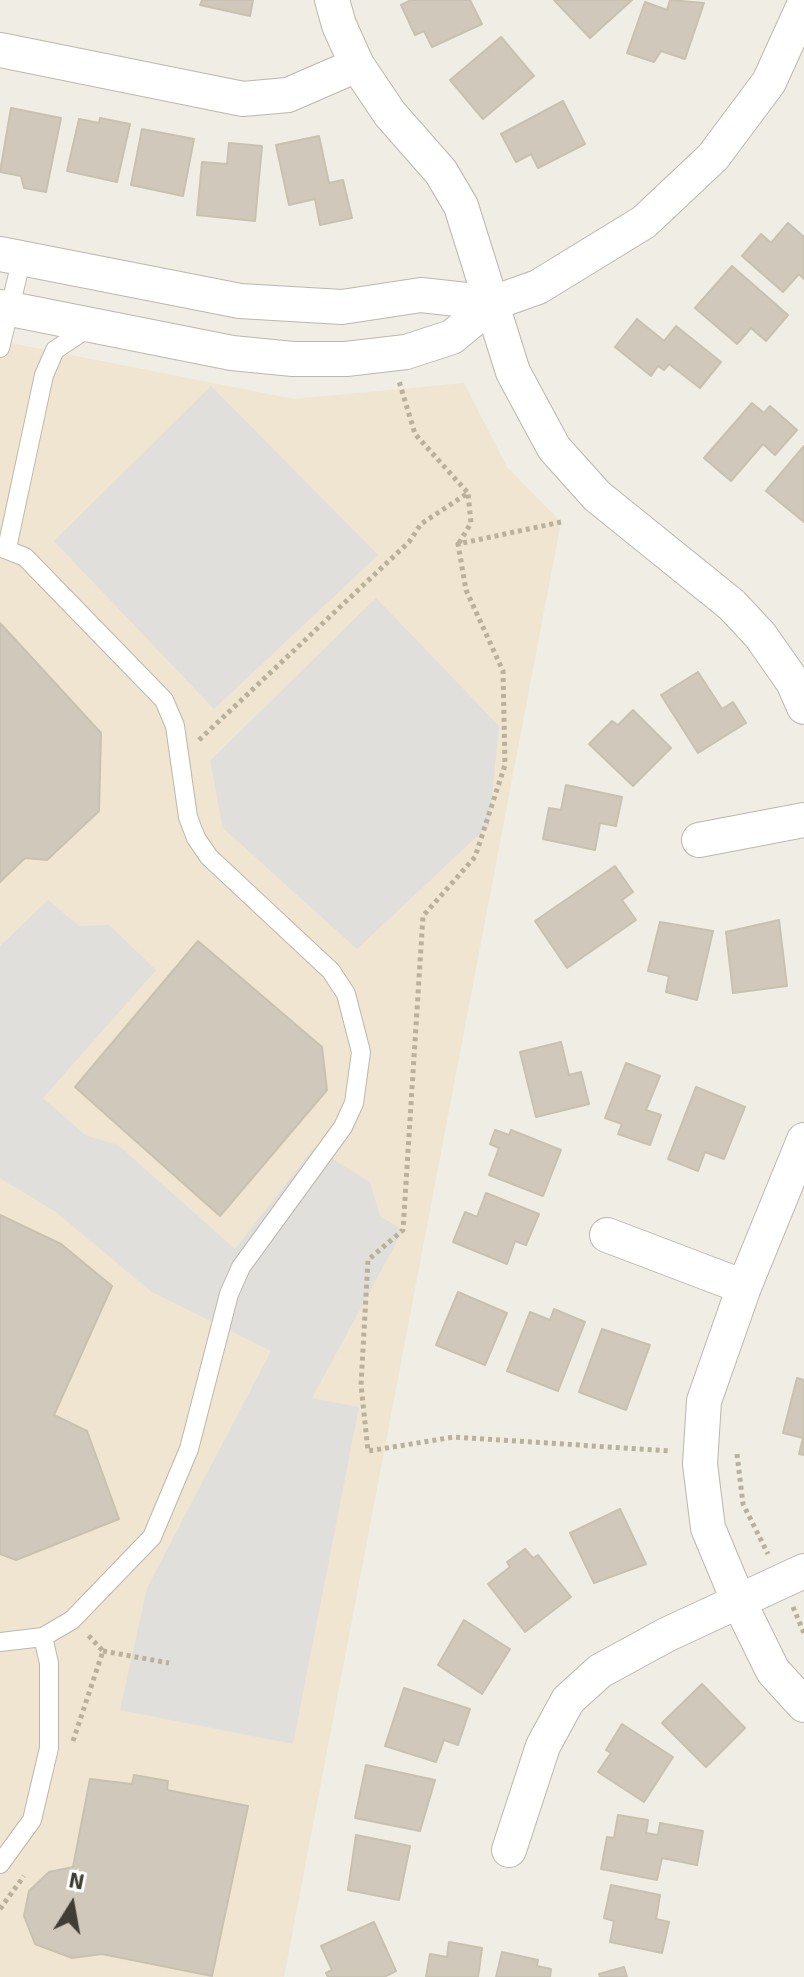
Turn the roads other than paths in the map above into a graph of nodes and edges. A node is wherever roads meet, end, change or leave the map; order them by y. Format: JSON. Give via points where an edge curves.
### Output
{"nodes":[{"id":1,"x":332,"y":0,"type":"edge"},
{"id":2,"x":804,"y":5,"type":"edge"},
{"id":3,"x":0,"y":50,"type":"edge"},
{"id":4,"x":357,"y":65,"type":"junction"},
{"id":5,"x":11,"y":256,"type":"edge"},
{"id":6,"x":493,"y":303,"type":"junction"},
{"id":7,"x":4,"y":308,"type":"edge"},
{"id":8,"x":91,"y":326,"type":"junction"},
{"id":9,"x":0,"y":348,"type":"edge"},
{"id":10,"x":4,"y":548,"type":"edge"},
{"id":11,"x":804,"y":707,"type":"edge"},
{"id":12,"x":804,"y":820,"type":"edge"},
{"id":13,"x":699,"y":840,"type":"dead end"},
{"id":14,"x":804,"y":1140,"type":"edge"},
{"id":15,"x":607,"y":1235,"type":"dead end"},
{"id":16,"x":744,"y":1287,"type":"junction"},
{"id":17,"x":793,"y":1576,"type":"edge"},
{"id":18,"x":738,"y":1600,"type":"junction"},
{"id":19,"x":43,"y":1637,"type":"junction"},
{"id":20,"x":0,"y":1642,"type":"edge"},
{"id":21,"x":804,"y":1705,"type":"edge"},
{"id":22,"x":509,"y":1850,"type":"dead end"},
{"id":23,"x":0,"y":1864,"type":"edge"}],
"edges":[{"from":1,"to":4,"type":"street"},
{"from":2,"to":6,"type":"street","via":[[769,82],[713,157],[644,222],[538,287]]},
{"from":3,"to":4,"type":"street","via":[[243,99],[288,95]]},
{"from":4,"to":6,"type":"street","via":[[390,114],[441,172],[461,206]]},
{"from":5,"to":6,"type":"street","via":[[254,303],[342,307],[421,295]]},
{"from":5,"to":7,"type":"lane"},
{"from":6,"to":8,"type":"street","via":[[452,337],[390,353],[320,359],[232,353]]},
{"from":6,"to":11,"type":"street","via":[[513,372],[554,448],[597,496],[732,605],[760,635]]},
{"from":7,"to":8,"type":"street"},
{"from":7,"to":9,"type":"lane"},
{"from":8,"to":10,"type":"lane","via":[[55,350],[44,375]]},
{"from":10,"to":19,"type":"lane","via":[[25,557],[164,700],[175,726],[188,817],[209,857],[309,948],[346,994],[361,1052],[354,1103],[343,1127],[241,1267],[229,1294],[189,1449],[152,1537],[72,1620]]},
{"from":12,"to":13,"type":"street"},
{"from":14,"to":16,"type":"street"},
{"from":15,"to":16,"type":"street"},
{"from":16,"to":18,"type":"street","via":[[704,1401],[700,1464],[708,1528]]},
{"from":17,"to":18,"type":"street"},
{"from":18,"to":21,"type":"street","via":[[773,1671]]},
{"from":18,"to":22,"type":"street","via":[[600,1671],[568,1700],[543,1746]]},
{"from":19,"to":20,"type":"lane"},
{"from":19,"to":23,"type":"lane","via":[[49,1663],[49,1748],[32,1820]]}]}
